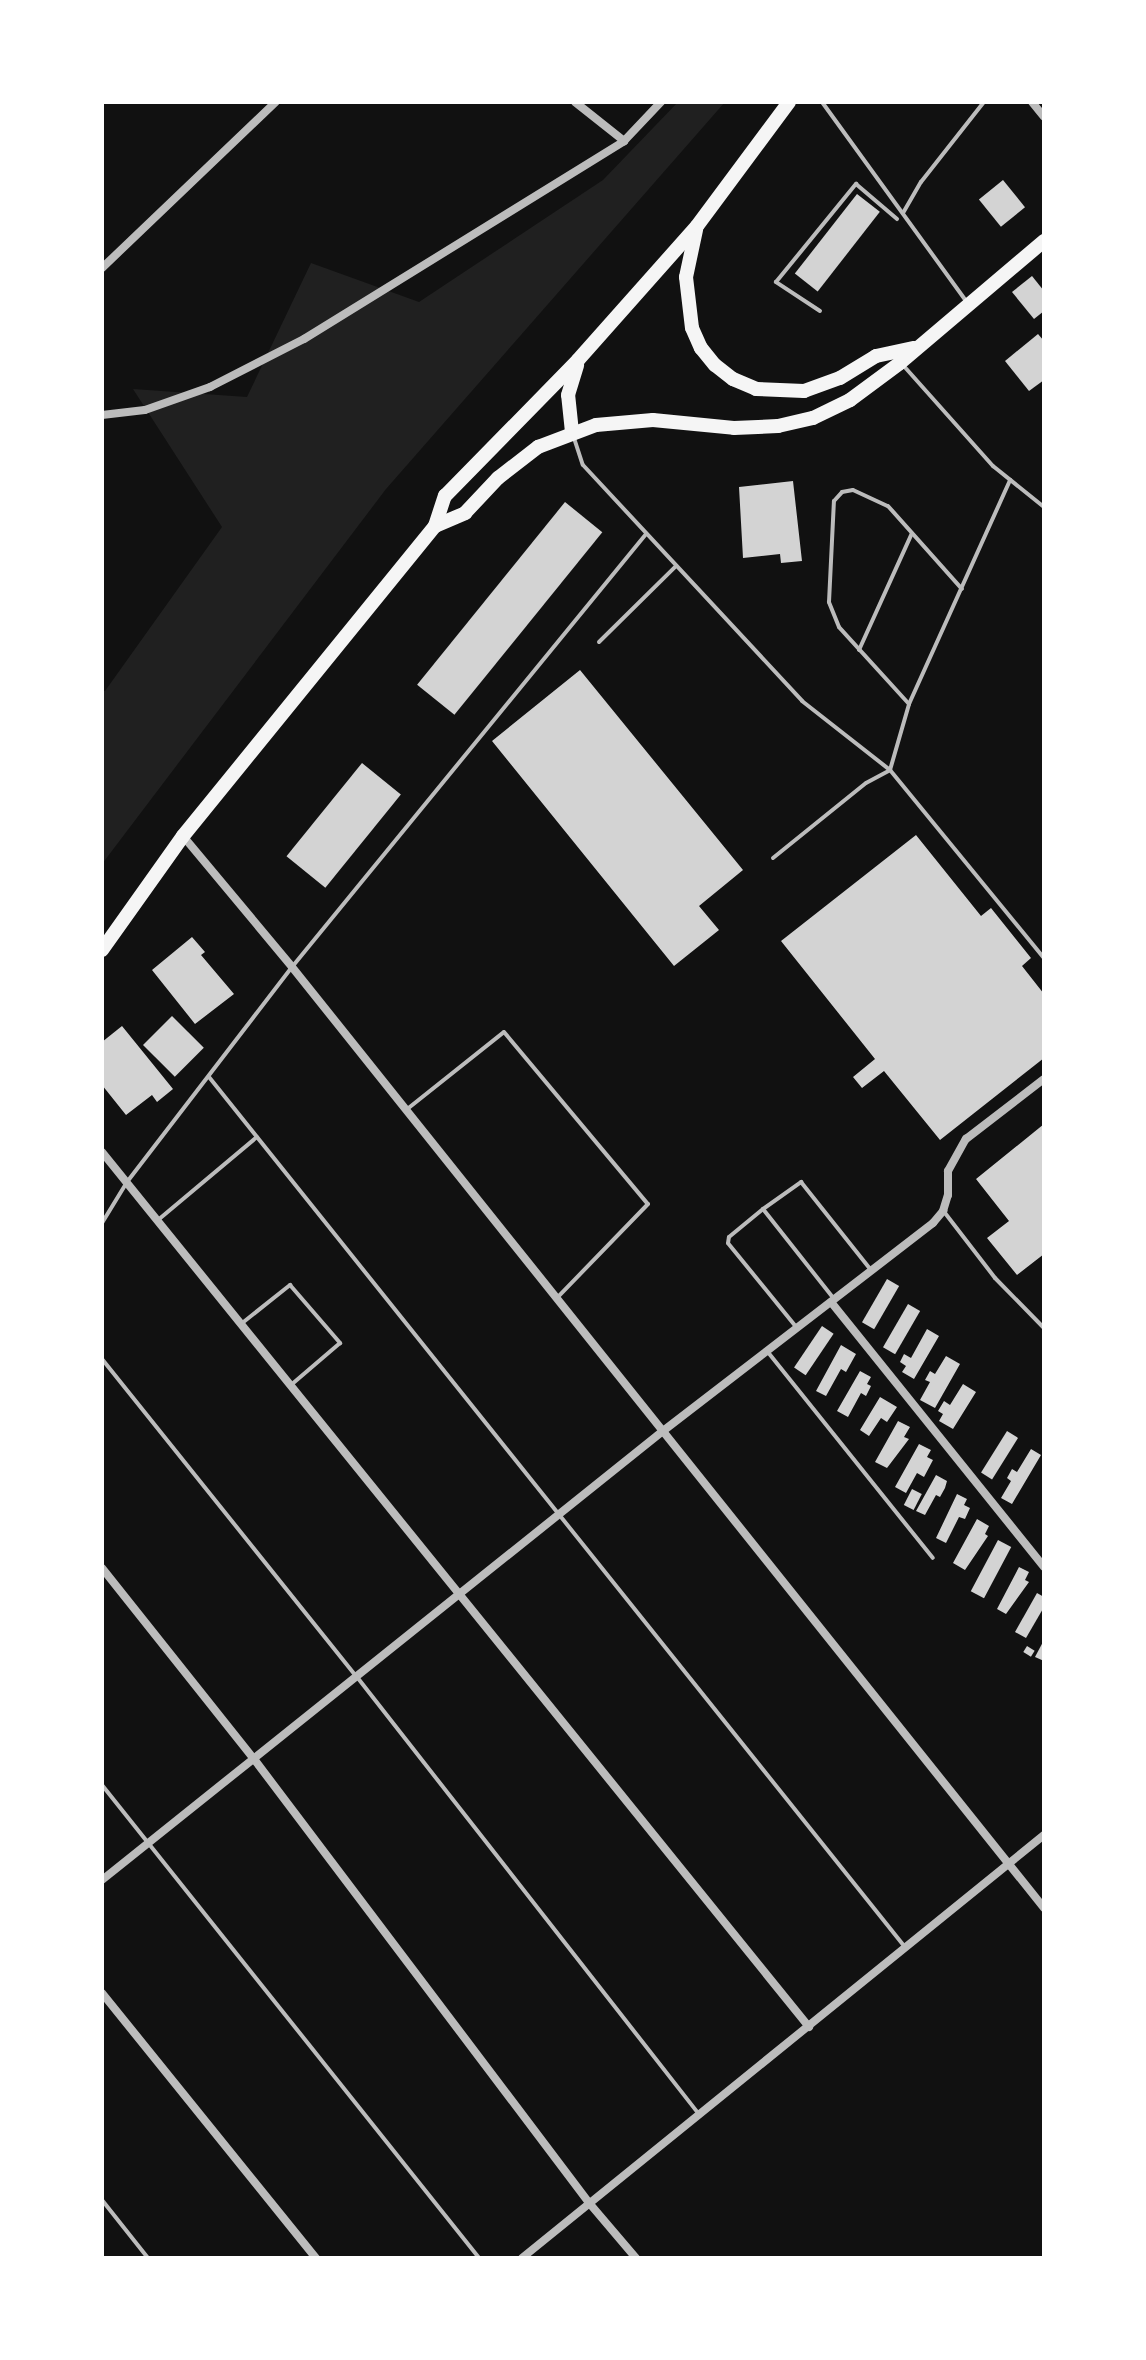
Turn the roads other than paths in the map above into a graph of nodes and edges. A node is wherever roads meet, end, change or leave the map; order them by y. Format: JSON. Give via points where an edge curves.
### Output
{"nodes":[{"id":1,"x":276,"y":102,"type":"edge"},
{"id":2,"x":575,"y":102,"type":"edge"},
{"id":3,"x":661,"y":102,"type":"edge"},
{"id":4,"x":789,"y":102,"type":"edge"},
{"id":5,"x":822,"y":102,"type":"edge"},
{"id":6,"x":984,"y":102,"type":"edge"},
{"id":7,"x":1032,"y":102,"type":"edge"},
{"id":8,"x":1044,"y":117,"type":"edge"},
{"id":9,"x":624,"y":141,"type":"junction"},
{"id":10,"x":903,"y":213,"type":"junction"},
{"id":11,"x":897,"y":219,"type":"dead end"},
{"id":12,"x":697,"y":226,"type":"junction"},
{"id":13,"x":1044,"y":241,"type":"edge"},
{"id":14,"x":102,"y":268,"type":"edge"},
{"id":15,"x":968,"y":305,"type":"junction"},
{"id":16,"x":820,"y":311,"type":"dead end"},
{"id":17,"x":917,"y":348,"type":"junction"},
{"id":18,"x":578,"y":360,"type":"junction"},
{"id":19,"x":900,"y":363,"type":"junction"},
{"id":20,"x":102,"y":415,"type":"edge"},
{"id":21,"x":572,"y":432,"type":"junction"},
{"id":22,"x":1010,"y":480,"type":"junction"},
{"id":23,"x":1044,"y":507,"type":"edge"},
{"id":24,"x":435,"y":526,"type":"junction"},
{"id":25,"x":912,"y":533,"type":"junction"},
{"id":26,"x":646,"y":534,"type":"junction"},
{"id":27,"x":676,"y":566,"type":"junction"},
{"id":28,"x":962,"y":589,"type":"junction"},
{"id":29,"x":599,"y":642,"type":"dead end"},
{"id":30,"x":859,"y":650,"type":"junction"},
{"id":31,"x":909,"y":704,"type":"junction"},
{"id":32,"x":890,"y":770,"type":"junction"},
{"id":33,"x":183,"y":836,"type":"junction"},
{"id":34,"x":773,"y":858,"type":"dead end"},
{"id":35,"x":102,"y":950,"type":"edge"},
{"id":36,"x":1044,"y":958,"type":"edge"},
{"id":37,"x":292,"y":967,"type":"junction"},
{"id":38,"x":209,"y":1077,"type":"junction"},
{"id":39,"x":1044,"y":1079,"type":"edge"},
{"id":40,"x":406,"y":1110,"type":"junction"},
{"id":41,"x":257,"y":1137,"type":"junction"},
{"id":42,"x":102,"y":1152,"type":"edge"},
{"id":43,"x":127,"y":1182,"type":"junction"},
{"id":44,"x":763,"y":1209,"type":"junction"},
{"id":45,"x":943,"y":1211,"type":"junction"},
{"id":46,"x":158,"y":1220,"type":"junction"},
{"id":47,"x":102,"y":1223,"type":"edge"},
{"id":48,"x":871,"y":1270,"type":"junction"},
{"id":49,"x":556,"y":1298,"type":"junction"},
{"id":50,"x":832,"y":1300,"type":"junction"},
{"id":51,"x":241,"y":1324,"type":"junction"},
{"id":52,"x":797,"y":1328,"type":"junction"},
{"id":53,"x":1044,"y":1328,"type":"edge"},
{"id":54,"x":767,"y":1351,"type":"junction"},
{"id":55,"x":102,"y":1359,"type":"edge"},
{"id":56,"x":291,"y":1385,"type":"junction"},
{"id":57,"x":663,"y":1431,"type":"junction"},
{"id":58,"x":559,"y":1515,"type":"junction"},
{"id":59,"x":933,"y":1558,"type":"dead end"},
{"id":60,"x":1044,"y":1567,"type":"edge"},
{"id":61,"x":102,"y":1568,"type":"edge"},
{"id":62,"x":459,"y":1594,"type":"junction"},
{"id":63,"x":357,"y":1677,"type":"junction"},
{"id":64,"x":254,"y":1759,"type":"junction"},
{"id":65,"x":102,"y":1785,"type":"edge"},
{"id":66,"x":1044,"y":1835,"type":"edge"},
{"id":67,"x":148,"y":1843,"type":"junction"},
{"id":68,"x":1007,"y":1861,"type":"junction"},
{"id":69,"x":102,"y":1880,"type":"edge"},
{"id":70,"x":1044,"y":1908,"type":"edge"},
{"id":71,"x":907,"y":1949,"type":"junction"},
{"id":72,"x":102,"y":1993,"type":"edge"},
{"id":73,"x":809,"y":2027,"type":"junction"},
{"id":74,"x":700,"y":2115,"type":"junction"},
{"id":75,"x":102,"y":2200,"type":"edge"},
{"id":76,"x":590,"y":2204,"type":"junction"},
{"id":77,"x":148,"y":2258,"type":"edge"},
{"id":78,"x":316,"y":2258,"type":"edge"},
{"id":79,"x":479,"y":2258,"type":"edge"},
{"id":80,"x":522,"y":2258,"type":"edge"},
{"id":81,"x":636,"y":2258,"type":"edge"}],
"edges":[{"from":1,"to":14,"type":"street"},
{"from":2,"to":9,"type":"street"},
{"from":3,"to":9,"type":"street"},
{"from":4,"to":12,"type":"main road"},
{"from":5,"to":10,"type":"lane"},
{"from":6,"to":10,"type":"lane"},
{"from":7,"to":8,"type":"street"},
{"from":9,"to":20,"type":"street","via":[[304,339],[210,387],[145,410]]},
{"from":10,"to":15,"type":"lane"},
{"from":11,"to":16,"type":"lane","via":[[856,184],[776,282]]},
{"from":12,"to":17,"type":"main road","via":[[686,277],[692,328],[708,356],[733,379],[756,389],[804,391],[840,378],[876,356]]},
{"from":12,"to":18,"type":"main road"},
{"from":13,"to":15,"type":"main road"},
{"from":15,"to":17,"type":"main road"},
{"from":17,"to":19,"type":"main road"},
{"from":18,"to":21,"type":"main road","via":[[568,395]]},
{"from":18,"to":24,"type":"main road","via":[[445,496]]},
{"from":19,"to":21,"type":"main road","via":[[850,400],[813,418],[778,426],[734,428],[653,420]]},
{"from":19,"to":22,"type":"lane"},
{"from":21,"to":24,"type":"main road","via":[[538,447],[465,513]]},
{"from":21,"to":26,"type":"lane","via":[[583,465]]},
{"from":22,"to":23,"type":"lane"},
{"from":22,"to":28,"type":"lane"},
{"from":24,"to":33,"type":"main road"},
{"from":25,"to":28,"type":"lane"},
{"from":25,"to":30,"type":"lane"},
{"from":25,"to":30,"type":"lane","via":[[888,506],[853,490],[834,501],[829,602],[839,627]]},
{"from":26,"to":27,"type":"lane"},
{"from":26,"to":37,"type":"lane"},
{"from":27,"to":29,"type":"lane"},
{"from":27,"to":32,"type":"lane","via":[[802,701]]},
{"from":28,"to":31,"type":"lane"},
{"from":30,"to":31,"type":"lane"},
{"from":31,"to":32,"type":"lane"},
{"from":32,"to":34,"type":"lane","via":[[866,783]]},
{"from":32,"to":36,"type":"lane"},
{"from":33,"to":35,"type":"main road"},
{"from":33,"to":37,"type":"street"},
{"from":37,"to":38,"type":"lane"},
{"from":37,"to":40,"type":"street"},
{"from":38,"to":41,"type":"lane"},
{"from":38,"to":43,"type":"lane"},
{"from":39,"to":45,"type":"street","via":[[966,1139],[948,1171]]},
{"from":40,"to":49,"type":"street"},
{"from":40,"to":49,"type":"lane","via":[[504,1032],[648,1204]]},
{"from":41,"to":46,"type":"lane"},
{"from":41,"to":58,"type":"lane"},
{"from":42,"to":43,"type":"street"},
{"from":43,"to":46,"type":"street"},
{"from":43,"to":47,"type":"lane"},
{"from":44,"to":48,"type":"lane","via":[[801,1182]]},
{"from":44,"to":50,"type":"lane"},
{"from":44,"to":52,"type":"lane","via":[[728,1243]]},
{"from":45,"to":48,"type":"street"},
{"from":45,"to":53,"type":"lane","via":[[995,1278]]},
{"from":46,"to":51,"type":"street"},
{"from":48,"to":50,"type":"street"},
{"from":49,"to":57,"type":"street"},
{"from":50,"to":52,"type":"street"},
{"from":50,"to":60,"type":"street"},
{"from":51,"to":56,"type":"street"},
{"from":51,"to":56,"type":"lane","via":[[290,1285],[340,1343]]},
{"from":52,"to":54,"type":"street"},
{"from":54,"to":57,"type":"street"},
{"from":54,"to":59,"type":"lane"},
{"from":55,"to":63,"type":"lane"},
{"from":56,"to":62,"type":"street"},
{"from":57,"to":58,"type":"street"},
{"from":57,"to":68,"type":"street"},
{"from":58,"to":62,"type":"street"},
{"from":58,"to":71,"type":"lane"},
{"from":61,"to":64,"type":"street"},
{"from":62,"to":63,"type":"street"},
{"from":62,"to":73,"type":"street"},
{"from":63,"to":64,"type":"street"},
{"from":63,"to":74,"type":"lane"},
{"from":64,"to":67,"type":"street"},
{"from":64,"to":76,"type":"street"},
{"from":65,"to":67,"type":"lane"},
{"from":66,"to":68,"type":"street"},
{"from":67,"to":69,"type":"street"},
{"from":67,"to":79,"type":"lane"},
{"from":68,"to":70,"type":"street"},
{"from":68,"to":71,"type":"street"},
{"from":71,"to":73,"type":"street"},
{"from":72,"to":78,"type":"street"},
{"from":73,"to":74,"type":"street"},
{"from":74,"to":76,"type":"street"},
{"from":75,"to":77,"type":"lane"},
{"from":76,"to":80,"type":"street"},
{"from":76,"to":81,"type":"street"}]}
